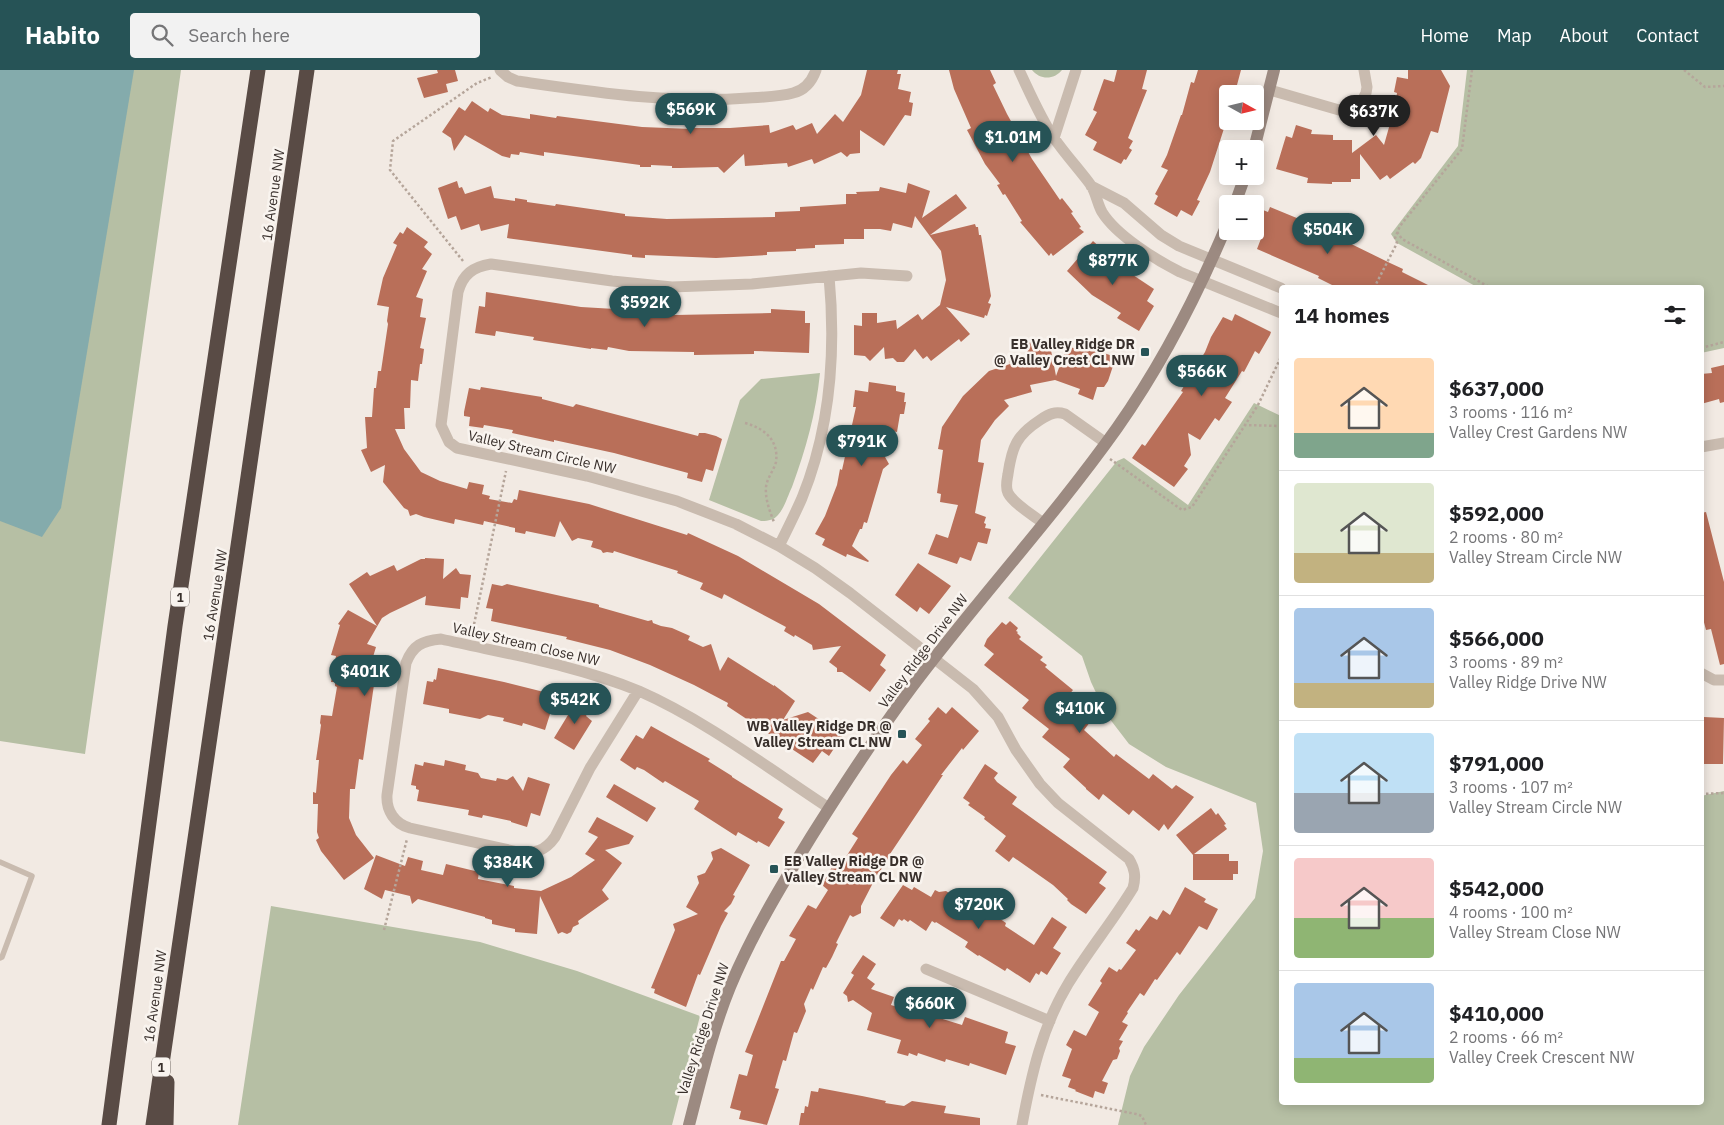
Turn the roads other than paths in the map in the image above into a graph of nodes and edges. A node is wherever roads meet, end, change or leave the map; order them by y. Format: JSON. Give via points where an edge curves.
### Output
{"nodes":[{"id":1,"x":258,"y":70,"type":"edge"},
{"id":2,"x":307,"y":70,"type":"edge"},
{"id":3,"x":816,"y":70,"type":"edge"},
{"id":4,"x":1019,"y":70,"type":"edge"},
{"id":5,"x":1076,"y":70,"type":"edge"},
{"id":6,"x":1274,"y":70,"type":"edge"},
{"id":7,"x":1364,"y":70,"type":"edge"},
{"id":8,"x":501,"y":72,"type":"edge"},
{"id":9,"x":1270,"y":90,"type":"junction"},
{"id":10,"x":1054,"y":138,"type":"junction"},
{"id":11,"x":1256,"y":140,"type":"edge"},
{"id":12,"x":1091,"y":186,"type":"junction"},
{"id":13,"x":1220,"y":240,"type":"edge"},
{"id":14,"x":1212,"y":260,"type":"junction"},
{"id":15,"x":829,"y":276,"type":"junction"},
{"id":16,"x":907,"y":276,"type":"dead end"},
{"id":17,"x":1202,"y":281,"type":"junction"},
{"id":18,"x":1279,"y":287,"type":"edge"},
{"id":19,"x":1279,"y":312,"type":"edge"},
{"id":20,"x":1724,"y":443,"type":"edge"},
{"id":21,"x":1102,"y":447,"type":"junction"},
{"id":22,"x":1704,"y":447,"type":"edge"},
{"id":23,"x":1043,"y":523,"type":"junction"},
{"id":24,"x":779,"y":546,"type":"junction"},
{"id":25,"x":935,"y":658,"type":"junction"},
{"id":26,"x":1704,"y":675,"type":"edge"},
{"id":27,"x":1724,"y":680,"type":"edge"},
{"id":28,"x":638,"y":691,"type":"junction"},
{"id":29,"x":829,"y":808,"type":"junction"},
{"id":30,"x":0,"y":862,"type":"edge"},
{"id":31,"x":0,"y":958,"type":"edge"},
{"id":32,"x":926,"y":969,"type":"dead end"},
{"id":33,"x":170,"y":1008,"type":"junction"},
{"id":34,"x":1050,"y":1021,"type":"junction"},
{"id":35,"x":109,"y":1125,"type":"edge"},
{"id":36,"x":153,"y":1125,"type":"edge"},
{"id":37,"x":166,"y":1125,"type":"edge"},
{"id":38,"x":689,"y":1125,"type":"edge"},
{"id":39,"x":1022,"y":1125,"type":"edge"}],
"edges":[{"from":1,"to":35,"type":"highway","name":"16 Avenue NW","number":"1","via":[[175,626]]},
{"from":2,"to":33,"type":"highway","name":"16 Avenue NW","number":"1"},
{"from":3,"to":8,"type":"street","via":[[809,84],[792,93],[722,100],[662,100],[609,94],[517,81]]},
{"from":4,"to":10,"type":"street"},
{"from":5,"to":10,"type":"street"},
{"from":6,"to":9,"type":"street"},
{"from":7,"to":9,"type":"street","via":[[1366,93],[1351,109],[1339,110]]},
{"from":9,"to":11,"type":"street"},
{"from":10,"to":12,"type":"street"},
{"from":12,"to":14,"type":"street","via":[[1124,203],[1179,246]]},
{"from":12,"to":17,"type":"street","via":[[1102,212],[1121,232],[1164,264]]},
{"from":13,"to":14,"type":"street","name":"Valley Ridge Drive NW"},
{"from":14,"to":17,"type":"street","name":"Valley Ridge Drive NW"},
{"from":14,"to":18,"type":"street"},
{"from":15,"to":16,"type":"street","via":[[861,273]]},
{"from":15,"to":24,"type":"street","via":[[833,342],[827,404],[813,466]]},
{"from":15,"to":24,"type":"street","name":"Valley Stream Circle NW","via":[[752,284],[672,287],[491,264],[471,271],[458,292],[440,425],[449,442],[457,448],[587,476],[677,501],[736,524]]},
{"from":17,"to":19,"type":"street"},
{"from":17,"to":21,"type":"street","name":"Valley Ridge Drive NW","via":[[1159,362]]},
{"from":20,"to":22,"type":"street"},
{"from":21,"to":23,"type":"street","name":"Valley Ridge Drive NW"},
{"from":21,"to":23,"type":"street","via":[[1059,412],[1028,428],[1018,439],[1010,459],[1007,490],[1012,498]]},
{"from":23,"to":25,"type":"street","name":"Valley Ridge Drive NW"},
{"from":24,"to":25,"type":"street","name":"Valley Stream Circle NW","via":[[830,578]]},
{"from":25,"to":29,"type":"street","name":"Valley Ridge Drive NW"},
{"from":25,"to":34,"type":"street","name":"Valley Stream Circle NW","via":[[974,689],[998,717],[1040,784],[1058,803],[1129,859],[1135,872],[1133,888],[1067,985]]},
{"from":26,"to":27,"type":"street","via":[[1714,680]]},
{"from":28,"to":28,"type":"street","name":"Valley Stream Close NW","via":[[588,674],[441,639],[428,640],[414,648],[406,663],[387,801],[391,815],[410,828],[518,852],[530,854],[546,848]]},
{"from":28,"to":29,"type":"street","name":"Valley Stream Close NW","via":[[705,727]]},
{"from":29,"to":38,"type":"street","name":"Valley Ridge Drive NW","via":[[776,893],[728,990]]},
{"from":30,"to":31,"type":"lane","via":[[32,876]]},
{"from":32,"to":34,"type":"street"},
{"from":33,"to":36,"type":"highway","name":"16 Avenue NW","number":"1"},
{"from":33,"to":37,"type":"highway"},
{"from":34,"to":39,"type":"street","name":"Valley Stream Circle NW","via":[[1032,1071]]}]}
